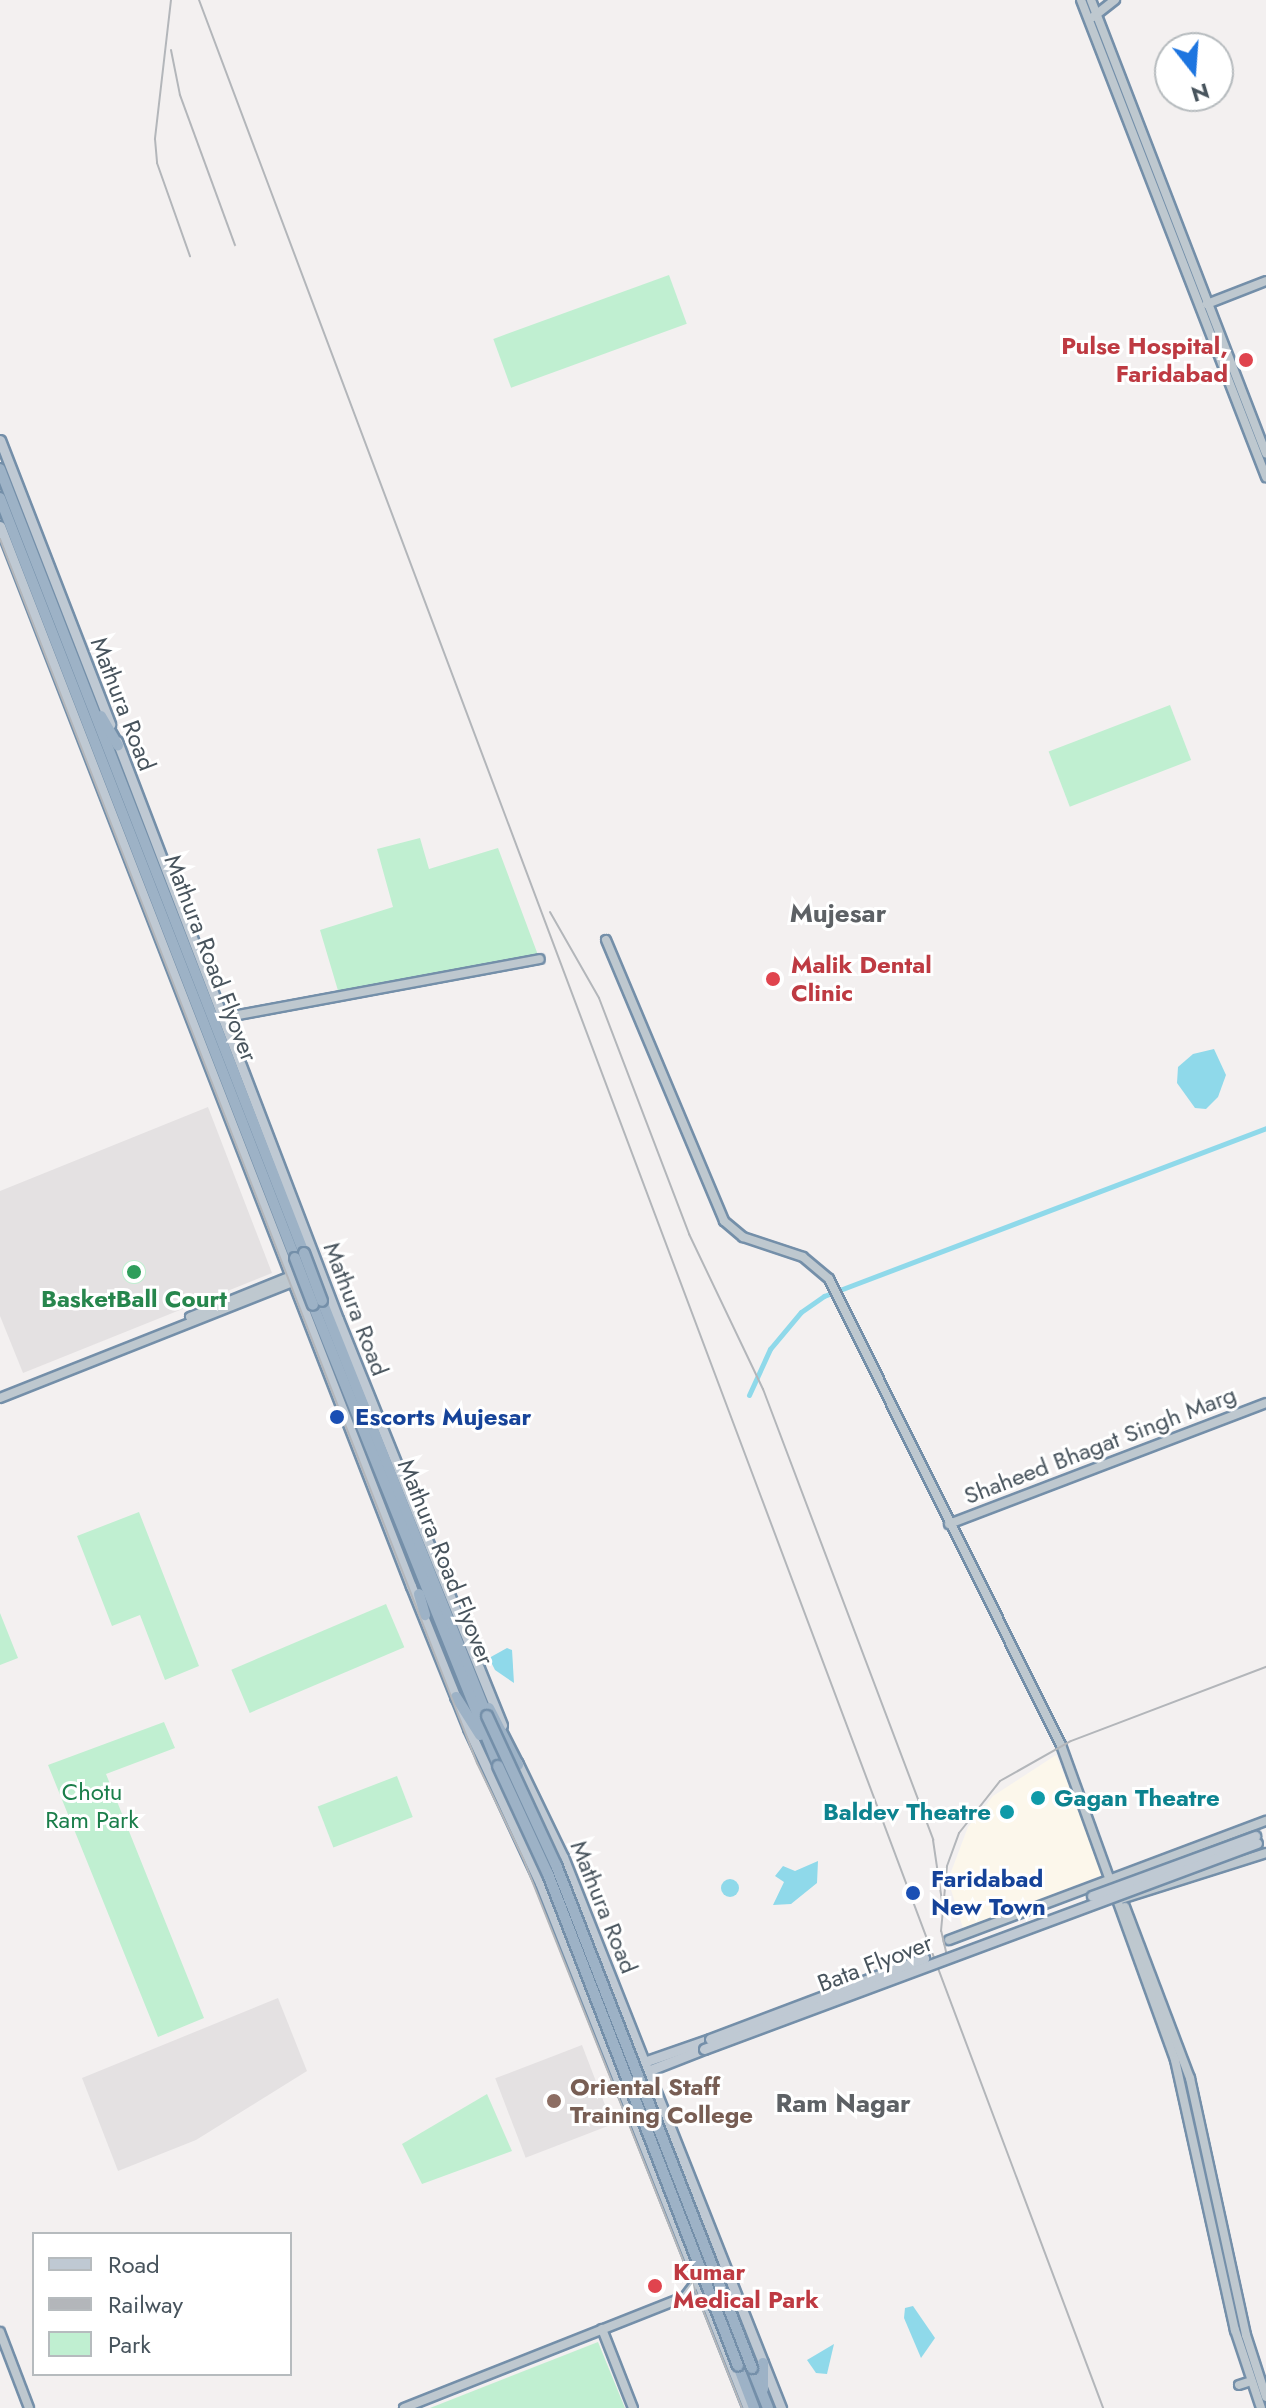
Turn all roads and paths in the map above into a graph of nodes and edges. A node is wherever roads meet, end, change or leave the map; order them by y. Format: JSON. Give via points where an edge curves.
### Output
{"nodes":[{"id":1,"x":1081,"y":0,"type":"edge"},
{"id":2,"x":1091,"y":0,"type":"edge"},
{"id":3,"x":1115,"y":0,"type":"edge"},
{"id":4,"x":1093,"y":16,"type":"junction"},
{"id":5,"x":1266,"y":281,"type":"edge"},
{"id":6,"x":1205,"y":305,"type":"junction"},
{"id":7,"x":0,"y":440,"type":"edge"},
{"id":8,"x":1266,"y":453,"type":"edge"},
{"id":9,"x":0,"y":469,"type":"edge"},
{"id":10,"x":1266,"y":477,"type":"edge"},
{"id":11,"x":0,"y":498,"type":"edge"},
{"id":12,"x":0,"y":526,"type":"edge"},
{"id":13,"x":87,"y":694,"type":"junction"},
{"id":14,"x":118,"y":745,"type":"junction"},
{"id":15,"x":606,"y":940,"type":"dead end"},
{"id":16,"x":540,"y":959,"type":"dead end"},
{"id":17,"x":222,"y":1018,"type":"junction"},
{"id":18,"x":216,"y":1040,"type":"junction"},
{"id":19,"x":319,"y":1269,"type":"junction"},
{"id":20,"x":294,"y":1278,"type":"junction"},
{"id":21,"x":0,"y":1395,"type":"edge"},
{"id":22,"x":1266,"y":1403,"type":"edge"},
{"id":23,"x":949,"y":1524,"type":"junction"},
{"id":24,"x":409,"y":1552,"type":"junction"},
{"id":25,"x":425,"y":1615,"type":"junction"},
{"id":26,"x":474,"y":1687,"type":"junction"},
{"id":27,"x":456,"y":1697,"type":"junction"},
{"id":28,"x":491,"y":1749,"type":"junction"},
{"id":29,"x":518,"y":1765,"type":"junction"},
{"id":30,"x":1266,"y":1821,"type":"edge"},
{"id":31,"x":1266,"y":1832,"type":"edge"},
{"id":32,"x":1259,"y":1840,"type":"edge"},
{"id":33,"x":1266,"y":1853,"type":"edge"},
{"id":34,"x":1113,"y":1879,"type":"junction"},
{"id":35,"x":1121,"y":1899,"type":"junction"},
{"id":36,"x":949,"y":1940,"type":"dead end"},
{"id":37,"x":636,"y":2036,"type":"junction"},
{"id":38,"x":705,"y":2043,"type":"junction"},
{"id":39,"x":606,"y":2047,"type":"junction"},
{"id":40,"x":641,"y":2048,"type":"junction"},
{"id":41,"x":662,"y":2056,"type":"junction"},
{"id":42,"x":680,"y":2058,"type":"junction"},
{"id":43,"x":648,"y":2065,"type":"junction"},
{"id":44,"x":617,"y":2077,"type":"junction"},
{"id":45,"x":654,"y":2083,"type":"junction"},
{"id":46,"x":659,"y":2097,"type":"junction"},
{"id":47,"x":630,"y":2110,"type":"junction"},
{"id":48,"x":697,"y":2281,"type":"junction"},
{"id":49,"x":704,"y":2302,"type":"junction"},
{"id":50,"x":602,"y":2331,"type":"junction"},
{"id":51,"x":0,"y":2332,"type":"edge"},
{"id":52,"x":757,"y":2366,"type":"junction"},
{"id":53,"x":736,"y":2369,"type":"junction"},
{"id":54,"x":1251,"y":2381,"type":"junction"},
{"id":55,"x":1239,"y":2385,"type":"dead end"},
{"id":56,"x":1266,"y":2397,"type":"edge"},
{"id":57,"x":29,"y":2408,"type":"edge"},
{"id":58,"x":404,"y":2408,"type":"edge"},
{"id":59,"x":415,"y":2408,"type":"edge"},
{"id":60,"x":633,"y":2408,"type":"edge"},
{"id":61,"x":748,"y":2408,"type":"edge"},
{"id":62,"x":754,"y":2408,"type":"edge"},
{"id":63,"x":768,"y":2408,"type":"edge"},
{"id":64,"x":781,"y":2408,"type":"edge"},
{"id":65,"x":1261,"y":2408,"type":"edge"}],
"edges":[{"from":1,"to":4,"type":"street"},
{"from":2,"to":4,"type":"street"},
{"from":3,"to":4,"type":"street"},
{"from":4,"to":6,"type":"street"},
{"from":5,"to":6,"type":"street"},
{"from":6,"to":8,"type":"street"},
{"from":6,"to":10,"type":"street"},
{"from":7,"to":14,"type":"main road","name":"Mathura Road"},
{"from":9,"to":13,"type":"highway","name":"Mathura Road"},
{"from":11,"to":18,"type":"highway","name":"Mathura Road Flyover"},
{"from":12,"to":20,"type":"main road","name":"Mathura Road"},
{"from":13,"to":14,"type":"highway"},
{"from":13,"to":18,"type":"highway","name":"Mathura Road Flyover"},
{"from":14,"to":17,"type":"main road","name":"Mathura Road"},
{"from":15,"to":23,"type":"street","via":[[724,1221],[743,1237],[803,1257],[822,1270]]},
{"from":16,"to":17,"type":"street"},
{"from":17,"to":19,"type":"main road","name":"Mathura Road"},
{"from":18,"to":24,"type":"highway","name":"Mathura Road Flyover","bridge":true},
{"from":18,"to":26,"type":"highway","name":"Mathura Road Flyover","bridge":true},
{"from":19,"to":20,"type":"street"},
{"from":19,"to":29,"type":"main road","name":"Mathura Road"},
{"from":20,"to":21,"type":"street"},
{"from":20,"to":25,"type":"main road","name":"Mathura Road"},
{"from":22,"to":23,"type":"street","name":"Shaheed Bhagat Singh Marg"},
{"from":23,"to":34,"type":"street","via":[[1061,1745]]},
{"from":24,"to":25,"type":"highway"},
{"from":24,"to":28,"type":"highway"},
{"from":25,"to":27,"type":"main road","name":"Mathura Road"},
{"from":26,"to":29,"type":"highway"},
{"from":26,"to":52,"type":"highway","name":"Mathura Road Flyover","bridge":true,"via":[[556,1865]]},
{"from":27,"to":28,"type":"highway"},
{"from":27,"to":39,"type":"main road","name":"Mathura Road"},
{"from":28,"to":53,"type":"highway","bridge":true,"via":[[548,1874]]},
{"from":29,"to":37,"type":"main road","name":"Mathura Road","via":[[563,1857]]},
{"from":30,"to":34,"type":"street"},
{"from":31,"to":32,"type":"main road","name":"Bata Flyover"},
{"from":32,"to":38,"type":"main road","name":"Bata Flyover","bridge":true},
{"from":33,"to":35,"type":"street"},
{"from":34,"to":35,"type":"street"},
{"from":34,"to":36,"type":"street"},
{"from":35,"to":54,"type":"street","via":[[1181,2081]]},
{"from":35,"to":56,"type":"street","via":[[1190,2078],[1246,2335]]},
{"from":37,"to":39,"type":"main road","via":[[626,2049]]},
{"from":37,"to":40,"type":"main road","name":"Mathura Road"},
{"from":38,"to":41,"type":"main road"},
{"from":38,"to":42,"type":"main road","name":"Bata Flyover"},
{"from":39,"to":44,"type":"main road","name":"Mathura Road"},
{"from":40,"to":41,"type":"main road"},
{"from":40,"to":43,"type":"main road","name":"Mathura Road"},
{"from":41,"to":43,"type":"main road"},
{"from":42,"to":43,"type":"main road","name":"Bata Flyover"},
{"from":42,"to":45,"type":"main road"},
{"from":43,"to":44,"type":"main road"},
{"from":43,"to":45,"type":"main road","name":"Mathura Road"},
{"from":44,"to":47,"type":"main road","name":"Mathura Road"},
{"from":45,"to":46,"type":"main road","name":"Mathura Road"},
{"from":46,"to":47,"type":"main road","via":[[637,2094]]},
{"from":46,"to":52,"type":"main road","name":"Mathura Road"},
{"from":47,"to":48,"type":"main road","name":"Mathura Road"},
{"from":48,"to":49,"type":"main road","name":"Mathura Road"},
{"from":48,"to":50,"type":"street","via":[[685,2297]]},
{"from":49,"to":50,"type":"street","via":[[687,2302]]},
{"from":49,"to":53,"type":"main road","name":"Mathura Road"},
{"from":50,"to":58,"type":"street"},
{"from":50,"to":59,"type":"street"},
{"from":50,"to":60,"type":"street"},
{"from":51,"to":57,"type":"street"},
{"from":52,"to":63,"type":"highway","name":"Mathura Road Flyover"},
{"from":52,"to":64,"type":"main road","name":"Mathura Road"},
{"from":53,"to":61,"type":"main road","name":"Mathura Road"},
{"from":53,"to":62,"type":"highway"},
{"from":54,"to":55,"type":"street"},
{"from":54,"to":65,"type":"street"}]}
